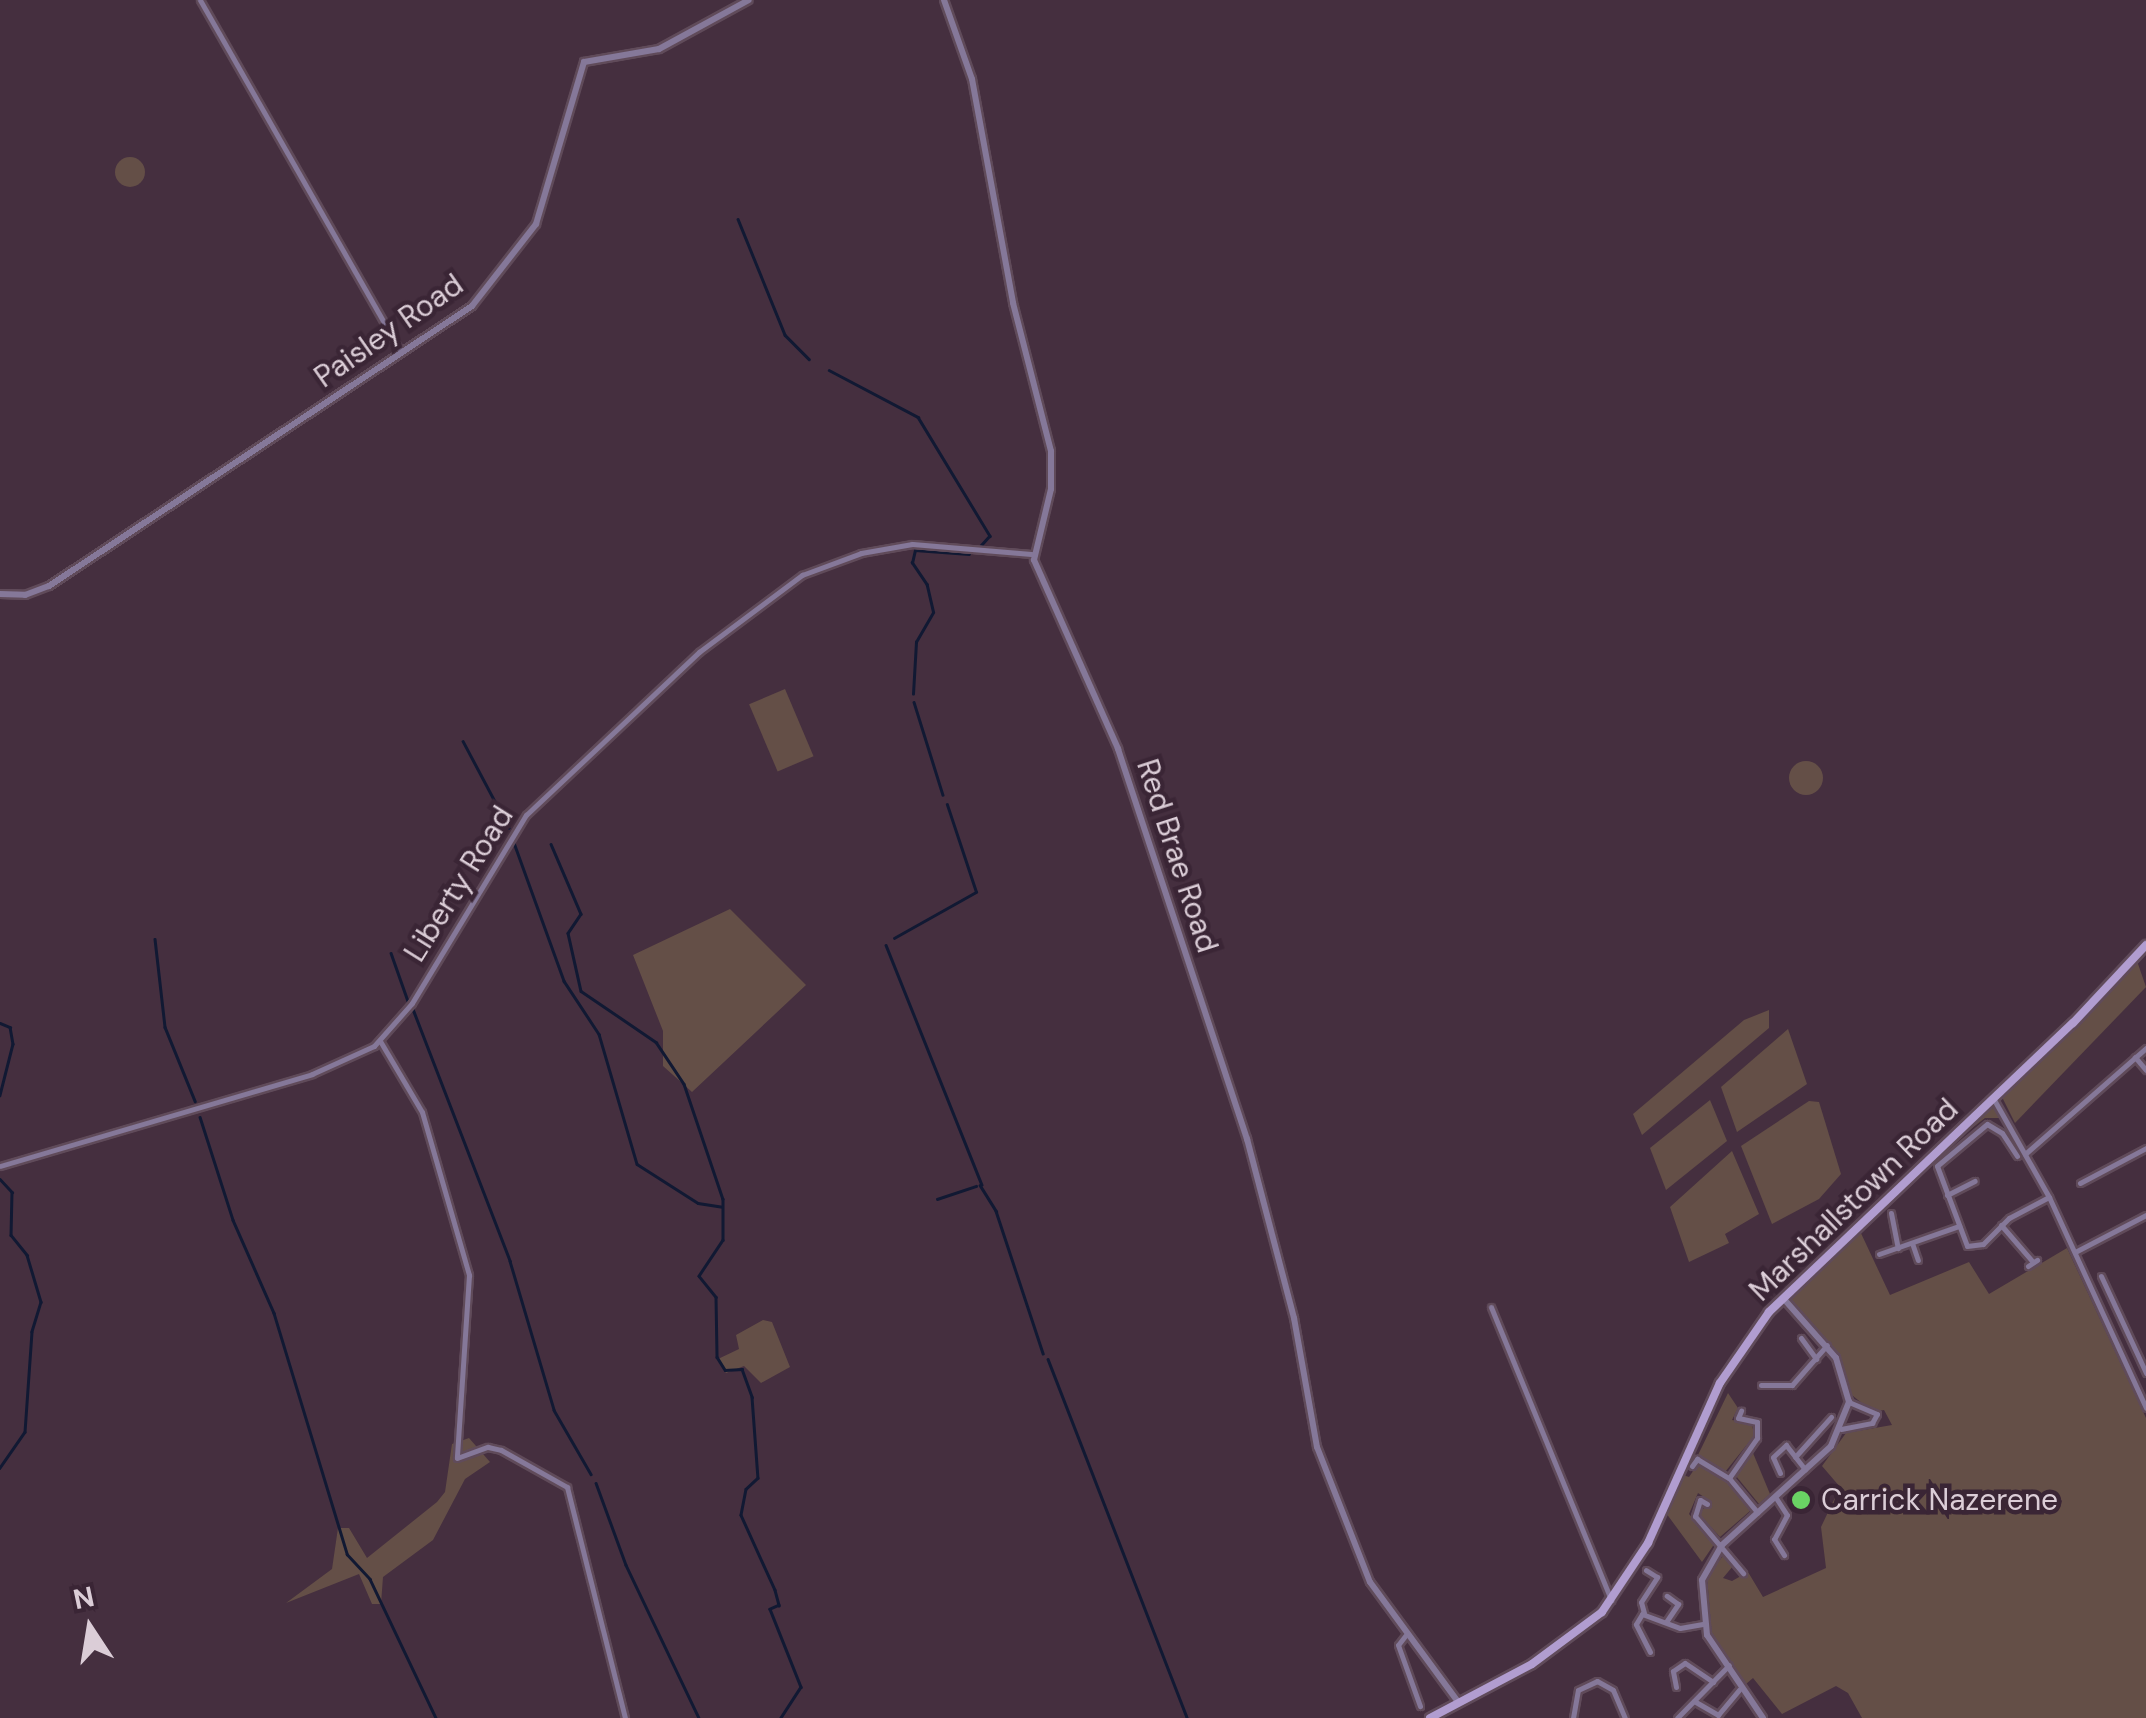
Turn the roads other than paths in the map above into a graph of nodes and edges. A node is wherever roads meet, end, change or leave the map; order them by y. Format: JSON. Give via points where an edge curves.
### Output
{"nodes":[{"id":1,"x":200,"y":0,"type":"edge"},
{"id":2,"x":749,"y":0,"type":"edge"},
{"id":3,"x":944,"y":0,"type":"edge"},
{"id":4,"x":401,"y":353,"type":"junction"},
{"id":5,"x":1032,"y":554,"type":"junction"},
{"id":6,"x":0,"y":594,"type":"edge"},
{"id":7,"x":2146,"y":945,"type":"edge"},
{"id":8,"x":380,"y":1041,"type":"junction"},
{"id":9,"x":2146,"y":1048,"type":"edge"},
{"id":10,"x":2134,"y":1056,"type":"junction"},
{"id":11,"x":2146,"y":1070,"type":"edge"},
{"id":12,"x":1992,"y":1098,"type":"junction"},
{"id":13,"x":2146,"y":1148,"type":"edge"},
{"id":14,"x":2025,"y":1154,"type":"junction"},
{"id":15,"x":2017,"y":1156,"type":"dead end"},
{"id":16,"x":0,"y":1166,"type":"edge"},
{"id":17,"x":1976,"y":1181,"type":"dead end"},
{"id":18,"x":2080,"y":1183,"type":"dead end"},
{"id":19,"x":1947,"y":1195,"type":"junction"},
{"id":20,"x":2050,"y":1197,"type":"junction"},
{"id":21,"x":1891,"y":1212,"type":"dead end"},
{"id":22,"x":2146,"y":1215,"type":"edge"},
{"id":23,"x":2001,"y":1224,"type":"junction"},
{"id":24,"x":1958,"y":1226,"type":"junction"},
{"id":25,"x":1912,"y":1243,"type":"junction"},
{"id":26,"x":1898,"y":1248,"type":"junction"},
{"id":27,"x":2075,"y":1252,"type":"junction"},
{"id":28,"x":1880,"y":1254,"type":"dead end"},
{"id":29,"x":1918,"y":1260,"type":"dead end"},
{"id":30,"x":2032,"y":1263,"type":"dead end"},
{"id":31,"x":2101,"y":1276,"type":"dead end"},
{"id":32,"x":1782,"y":1298,"type":"junction"},
{"id":33,"x":1492,"y":1307,"type":"dead end"},
{"id":34,"x":1806,"y":1341,"type":"dead end"},
{"id":35,"x":1827,"y":1345,"type":"junction"},
{"id":36,"x":1816,"y":1359,"type":"junction"},
{"id":37,"x":2146,"y":1372,"type":"edge"},
{"id":38,"x":1761,"y":1386,"type":"dead end"},
{"id":39,"x":1849,"y":1402,"type":"junction"},
{"id":40,"x":2146,"y":1408,"type":"edge"},
{"id":41,"x":1741,"y":1411,"type":"dead end"},
{"id":42,"x":1831,"y":1417,"type":"dead end"},
{"id":43,"x":1841,"y":1429,"type":"junction"},
{"id":44,"x":1795,"y":1457,"type":"junction"},
{"id":45,"x":1692,"y":1466,"type":"dead end"},
{"id":46,"x":1806,"y":1472,"type":"junction"},
{"id":47,"x":1780,"y":1473,"type":"dead end"},
{"id":48,"x":1729,"y":1478,"type":"junction"},
{"id":49,"x":1776,"y":1498,"type":"junction"},
{"id":50,"x":1707,"y":1504,"type":"dead end"},
{"id":51,"x":1758,"y":1513,"type":"junction"},
{"id":52,"x":1722,"y":1545,"type":"junction"},
{"id":53,"x":1784,"y":1556,"type":"dead end"},
{"id":54,"x":1646,"y":1570,"type":"dead end"},
{"id":55,"x":1743,"y":1574,"type":"dead end"},
{"id":56,"x":1667,"y":1596,"type":"dead end"},
{"id":57,"x":1612,"y":1602,"type":"junction"},
{"id":58,"x":1644,"y":1613,"type":"junction"},
{"id":59,"x":1666,"y":1622,"type":"junction"},
{"id":60,"x":1703,"y":1624,"type":"junction"},
{"id":61,"x":1405,"y":1636,"type":"junction"},
{"id":62,"x":1657,"y":1638,"type":"dead end"},
{"id":63,"x":1730,"y":1666,"type":"junction"},
{"id":64,"x":1713,"y":1682,"type":"junction"},
{"id":65,"x":1676,"y":1688,"type":"dead end"},
{"id":66,"x":1738,"y":1690,"type":"dead end"},
{"id":67,"x":1694,"y":1700,"type":"junction"},
{"id":68,"x":1730,"y":1701,"type":"junction"},
{"id":69,"x":1459,"y":1704,"type":"junction"},
{"id":70,"x":1420,"y":1706,"type":"dead end"},
{"id":71,"x":1740,"y":1708,"type":"dead end"},
{"id":72,"x":625,"y":1718,"type":"edge"},
{"id":73,"x":1430,"y":1718,"type":"edge"},
{"id":74,"x":1573,"y":1718,"type":"edge"},
{"id":75,"x":1624,"y":1718,"type":"edge"},
{"id":76,"x":1677,"y":1718,"type":"edge"},
{"id":77,"x":1763,"y":1718,"type":"edge"}],
"edges":[{"from":1,"to":4,"type":"street"},
{"from":2,"to":4,"type":"street","name":"Paisley Road","via":[[660,49],[584,62],[536,224],[472,306]]},
{"from":3,"to":5,"type":"street","via":[[972,79],[1013,303],[1051,451],[1051,489]]},
{"from":4,"to":6,"type":"street","name":"Paisley Road","via":[[49,586],[25,595]]},
{"from":5,"to":8,"type":"street","name":"Liberty Road","via":[[930,544],[878,549],[815,568],[771,595],[664,683],[518,825],[412,1003]]},
{"from":5,"to":61,"type":"street","name":"Red Brae Road","via":[[1118,749],[1247,1139],[1294,1318],[1317,1447],[1364,1569]]},
{"from":7,"to":12,"type":"main road","name":"Marshallstown Road"},
{"from":8,"to":16,"type":"street","name":"Liberty Road","via":[[338,1066]]},
{"from":8,"to":72,"type":"street","via":[[422,1112],[469,1276],[457,1458],[488,1447],[500,1450],[567,1487]]},
{"from":9,"to":10,"type":"street"},
{"from":10,"to":11,"type":"street"},
{"from":10,"to":14,"type":"street"},
{"from":12,"to":14,"type":"street"},
{"from":12,"to":32,"type":"main road","name":"Marshallstown Road"},
{"from":13,"to":18,"type":"street"},
{"from":14,"to":20,"type":"street"},
{"from":15,"to":19,"type":"street","via":[[2004,1135],[1985,1124],[1936,1166]]},
{"from":17,"to":19,"type":"street"},
{"from":19,"to":24,"type":"street"},
{"from":20,"to":23,"type":"street"},
{"from":20,"to":27,"type":"street"},
{"from":21,"to":26,"type":"street"},
{"from":22,"to":27,"type":"street"},
{"from":23,"to":24,"type":"street","via":[[1972,1248]]},
{"from":23,"to":30,"type":"street"},
{"from":24,"to":25,"type":"street"},
{"from":25,"to":26,"type":"street"},
{"from":25,"to":29,"type":"street"},
{"from":26,"to":28,"type":"street"},
{"from":27,"to":40,"type":"street"},
{"from":31,"to":37,"type":"street"},
{"from":32,"to":35,"type":"street"},
{"from":32,"to":57,"type":"main road","name":"Marshallstown Road","via":[[1720,1383],[1648,1543]]},
{"from":33,"to":57,"type":"street"},
{"from":34,"to":36,"type":"street"},
{"from":35,"to":36,"type":"street"},
{"from":35,"to":39,"type":"street","via":[[1846,1376]]},
{"from":36,"to":38,"type":"street","via":[[1791,1386]]},
{"from":39,"to":43,"type":"street"},
{"from":39,"to":43,"type":"street","via":[[1877,1414],[1872,1423]]},
{"from":41,"to":48,"type":"street","via":[[1738,1418],[1757,1422],[1757,1438]]},
{"from":42,"to":44,"type":"street"},
{"from":43,"to":46,"type":"street"},
{"from":44,"to":46,"type":"street"},
{"from":44,"to":47,"type":"street","via":[[1786,1445],[1780,1449],[1772,1459]]},
{"from":45,"to":48,"type":"street","via":[[1697,1459]]},
{"from":46,"to":49,"type":"street"},
{"from":48,"to":51,"type":"street"},
{"from":49,"to":51,"type":"street"},
{"from":49,"to":53,"type":"street","via":[[1787,1515],[1774,1538]]},
{"from":50,"to":52,"type":"street","via":[[1700,1500],[1694,1514]]},
{"from":51,"to":52,"type":"street"},
{"from":52,"to":55,"type":"street"},
{"from":52,"to":60,"type":"street","via":[[1700,1587]]},
{"from":54,"to":58,"type":"street","via":[[1657,1578],[1642,1601]]},
{"from":56,"to":59,"type":"street","via":[[1678,1604]]},
{"from":57,"to":69,"type":"main road","name":"Marshallstown Road","via":[[1568,1641]]},
{"from":58,"to":59,"type":"street"},
{"from":58,"to":62,"type":"street","via":[[1636,1624],[1648,1648]]},
{"from":59,"to":60,"type":"street"},
{"from":60,"to":63,"type":"street"},
{"from":61,"to":69,"type":"street","name":"Red Brae Road"},
{"from":61,"to":70,"type":"street","via":[[1398,1646]]},
{"from":63,"to":64,"type":"street"},
{"from":63,"to":77,"type":"street"},
{"from":64,"to":65,"type":"street","via":[[1691,1663],[1673,1672]]},
{"from":64,"to":67,"type":"street"},
{"from":66,"to":68,"type":"street"},
{"from":67,"to":68,"type":"street","via":[[1716,1715]]},
{"from":67,"to":76,"type":"street"},
{"from":68,"to":71,"type":"street"},
{"from":69,"to":73,"type":"main road","name":"Marshallstown Road"},
{"from":74,"to":75,"type":"street","via":[[1579,1688],[1597,1681],[1613,1690]]}]}
